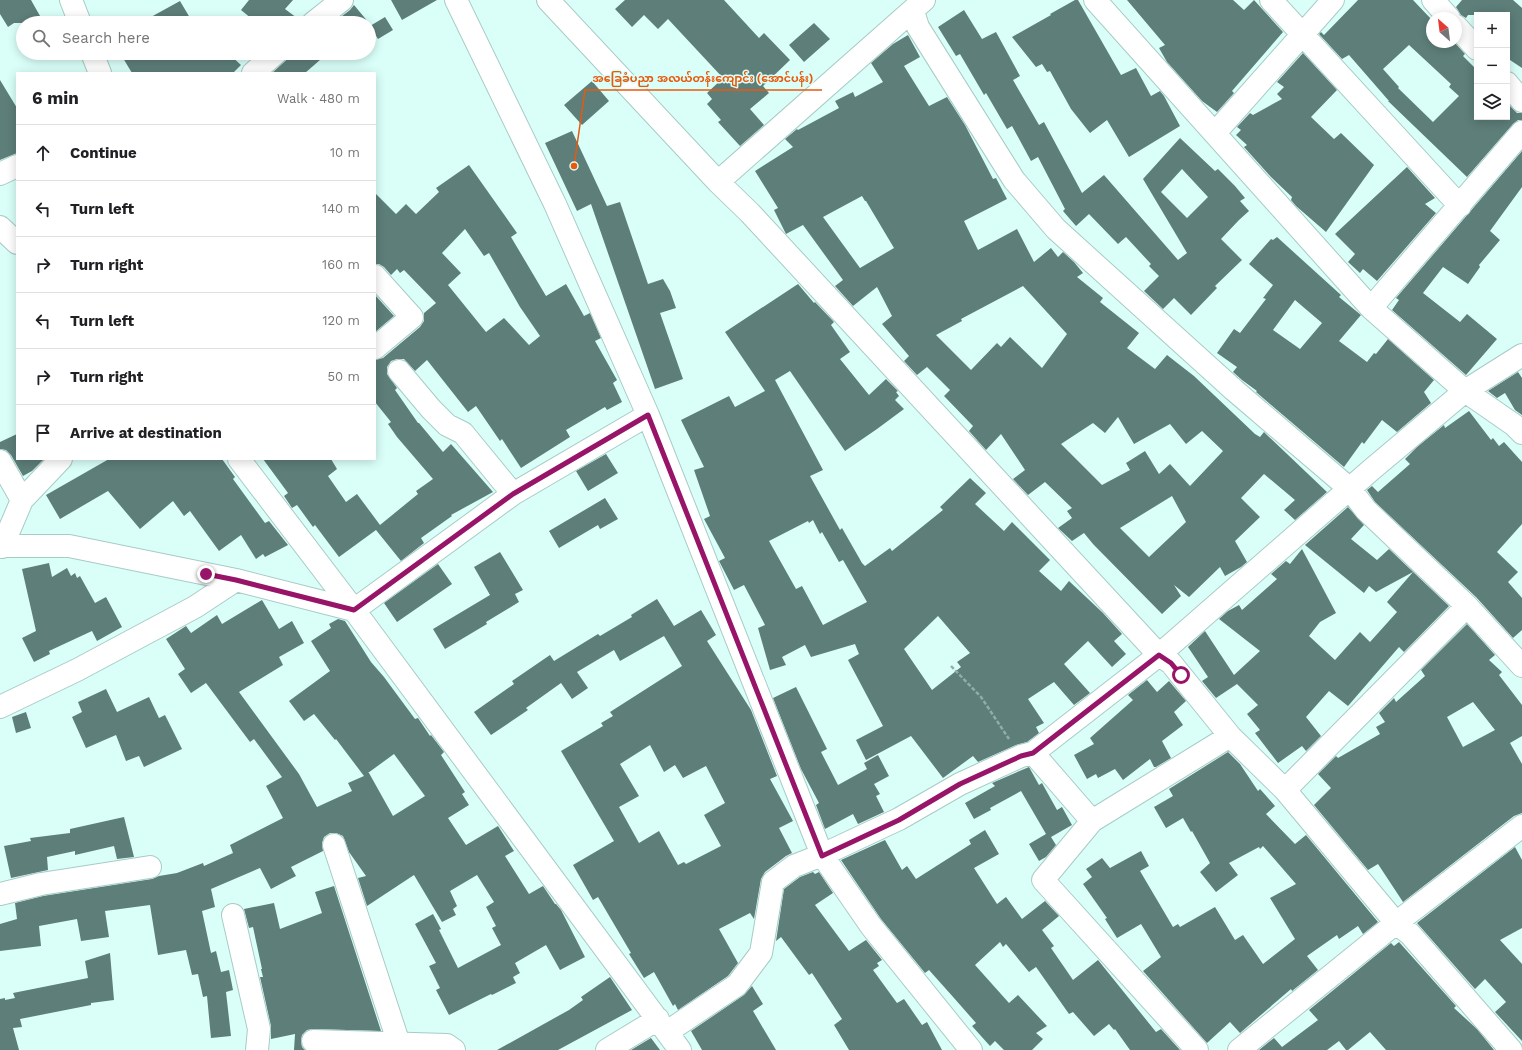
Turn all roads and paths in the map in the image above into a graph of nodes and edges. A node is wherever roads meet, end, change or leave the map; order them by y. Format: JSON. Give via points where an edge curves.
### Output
{"nodes":[{"id":1,"x":71,"y":0,"type":"edge"},
{"id":2,"x":342,"y":0,"type":"edge"},
{"id":3,"x":456,"y":0,"type":"edge"},
{"id":4,"x":548,"y":0,"type":"edge"},
{"id":5,"x":1095,"y":0,"type":"edge"},
{"id":6,"x":1271,"y":0,"type":"edge"},
{"id":7,"x":1333,"y":0,"type":"edge"},
{"id":8,"x":1433,"y":0,"type":"edge"},
{"id":9,"x":918,"y":5,"type":"edge"},
{"id":10,"x":1444,"y":12,"type":"edge"},
{"id":11,"x":77,"y":16,"type":"edge"},
{"id":12,"x":322,"y":16,"type":"edge"},
{"id":13,"x":1462,"y":33,"type":"edge"},
{"id":14,"x":1303,"y":34,"type":"junction"},
{"id":15,"x":1476,"y":48,"type":"edge"},
{"id":16,"x":95,"y":60,"type":"edge"},
{"id":17,"x":268,"y":60,"type":"edge"},
{"id":18,"x":100,"y":72,"type":"edge"},
{"id":19,"x":254,"y":72,"type":"edge"},
{"id":20,"x":1508,"y":84,"type":"edge"},
{"id":21,"x":1522,"y":101,"type":"edge"},
{"id":22,"x":1522,"y":132,"type":"edge"},
{"id":23,"x":1215,"y":133,"type":"junction"},
{"id":24,"x":16,"y":166,"type":"edge"},
{"id":25,"x":0,"y":174,"type":"edge"},
{"id":26,"x":718,"y":182,"type":"junction"},
{"id":27,"x":1460,"y":206,"type":"junction"},
{"id":28,"x":0,"y":227,"type":"edge"},
{"id":29,"x":16,"y":242,"type":"edge"},
{"id":30,"x":376,"y":277,"type":"edge"},
{"id":31,"x":1371,"y":308,"type":"junction"},
{"id":32,"x":376,"y":347,"type":"edge"},
{"id":33,"x":1522,"y":355,"type":"edge"},
{"id":34,"x":399,"y":371,"type":"dead end"},
{"id":35,"x":1465,"y":391,"type":"junction"},
{"id":36,"x":648,"y":415,"type":"junction"},
{"id":37,"x":1522,"y":433,"type":"edge"},
{"id":38,"x":60,"y":460,"type":"edge"},
{"id":39,"x":240,"y":460,"type":"edge"},
{"id":40,"x":0,"y":461,"type":"edge"},
{"id":41,"x":1350,"y":489,"type":"junction"},
{"id":42,"x":513,"y":494,"type":"junction"},
{"id":43,"x":22,"y":500,"type":"junction"},
{"id":44,"x":1,"y":547,"type":"edge"},
{"id":45,"x":236,"y":580,"type":"junction"},
{"id":46,"x":1467,"y":606,"type":"junction"},
{"id":47,"x":354,"y":610,"type":"junction"},
{"id":48,"x":1159,"y":655,"type":"junction"},
{"id":49,"x":951,"y":666,"type":"dead end"},
{"id":50,"x":1522,"y":666,"type":"edge"},
{"id":51,"x":0,"y":706,"type":"edge"},
{"id":52,"x":1230,"y":736,"type":"junction"},
{"id":53,"x":1027,"y":755,"type":"junction"},
{"id":54,"x":1285,"y":790,"type":"junction"},
{"id":55,"x":1092,"y":821,"type":"junction"},
{"id":56,"x":1522,"y":826,"type":"edge"},
{"id":57,"x":334,"y":845,"type":"dead end"},
{"id":58,"x":822,"y":856,"type":"junction"},
{"id":59,"x":150,"y":867,"type":"dead end"},
{"id":60,"x":0,"y":894,"type":"edge"},
{"id":61,"x":233,"y":915,"type":"dead end"},
{"id":62,"x":1396,"y":923,"type":"junction"},
{"id":63,"x":663,"y":1026,"type":"junction"},
{"id":64,"x":313,"y":1041,"type":"dead end"},
{"id":65,"x":399,"y":1044,"type":"junction"},
{"id":66,"x":257,"y":1050,"type":"edge"},
{"id":67,"x":454,"y":1050,"type":"edge"},
{"id":68,"x":607,"y":1050,"type":"edge"},
{"id":69,"x":680,"y":1050,"type":"edge"},
{"id":70,"x":971,"y":1050,"type":"edge"},
{"id":71,"x":1197,"y":1050,"type":"edge"},
{"id":72,"x":1239,"y":1050,"type":"edge"},
{"id":73,"x":1511,"y":1050,"type":"edge"}],
"edges":[{"from":1,"to":11,"type":"street"},
{"from":2,"to":12,"type":"street"},
{"from":3,"to":36,"type":"street","via":[[555,204]]},
{"from":4,"to":26,"type":"street"},
{"from":5,"to":23,"type":"street"},
{"from":6,"to":14,"type":"street"},
{"from":7,"to":14,"type":"street"},
{"from":8,"to":10,"type":"street"},
{"from":9,"to":26,"type":"street"},
{"from":9,"to":41,"type":"street","via":[[918,27],[1014,180],[1056,229],[1234,390]]},
{"from":13,"to":15,"type":"street"},
{"from":14,"to":23,"type":"street"},
{"from":14,"to":27,"type":"street"},
{"from":16,"to":18,"type":"street"},
{"from":17,"to":19,"type":"street"},
{"from":20,"to":21,"type":"street"},
{"from":22,"to":27,"type":"street"},
{"from":23,"to":31,"type":"street"},
{"from":24,"to":25,"type":"street"},
{"from":26,"to":48,"type":"street","via":[[750,213]]},
{"from":27,"to":31,"type":"street"},
{"from":28,"to":29,"type":"street"},
{"from":30,"to":32,"type":"street","via":[[412,317]]},
{"from":31,"to":35,"type":"street"},
{"from":33,"to":35,"type":"street"},
{"from":34,"to":42,"type":"street","via":[[447,425],[463,433]]},
{"from":35,"to":37,"type":"street"},
{"from":35,"to":41,"type":"street"},
{"from":36,"to":42,"type":"street"},
{"from":36,"to":58,"type":"street"},
{"from":38,"to":43,"type":"street"},
{"from":39,"to":47,"type":"street"},
{"from":40,"to":43,"type":"street"},
{"from":41,"to":46,"type":"street","via":[[1366,510]]},
{"from":41,"to":48,"type":"street"},
{"from":42,"to":47,"type":"street"},
{"from":43,"to":44,"type":"street"},
{"from":44,"to":45,"type":"street","via":[[69,546]]},
{"from":45,"to":47,"type":"street"},
{"from":45,"to":51,"type":"street","via":[[195,607],[77,670]]},
{"from":46,"to":50,"type":"street"},
{"from":46,"to":54,"type":"street"},
{"from":47,"to":63,"type":"street"},
{"from":48,"to":52,"type":"street","via":[[1171,663]]},
{"from":48,"to":53,"type":"street"},
{"from":49,"to":53,"type":"path","via":[[981,697]]},
{"from":52,"to":54,"type":"street"},
{"from":52,"to":55,"type":"street"},
{"from":53,"to":55,"type":"street"},
{"from":53,"to":58,"type":"street","via":[[960,784],[899,820]]},
{"from":54,"to":62,"type":"street"},
{"from":55,"to":71,"type":"street","via":[[1043,880]]},
{"from":56,"to":62,"type":"street"},
{"from":57,"to":65,"type":"street"},
{"from":58,"to":63,"type":"street","via":[[794,866],[773,882],[761,953],[738,985]]},
{"from":58,"to":70,"type":"street","via":[[871,926]]},
{"from":59,"to":60,"type":"street","via":[[41,884]]},
{"from":61,"to":66,"type":"street","via":[[259,1029]]},
{"from":62,"to":72,"type":"street"},
{"from":62,"to":73,"type":"street","via":[[1410,934]]},
{"from":63,"to":68,"type":"street"},
{"from":63,"to":69,"type":"street"},
{"from":64,"to":65,"type":"street"},
{"from":65,"to":67,"type":"street","via":[[447,1045]]}]}
